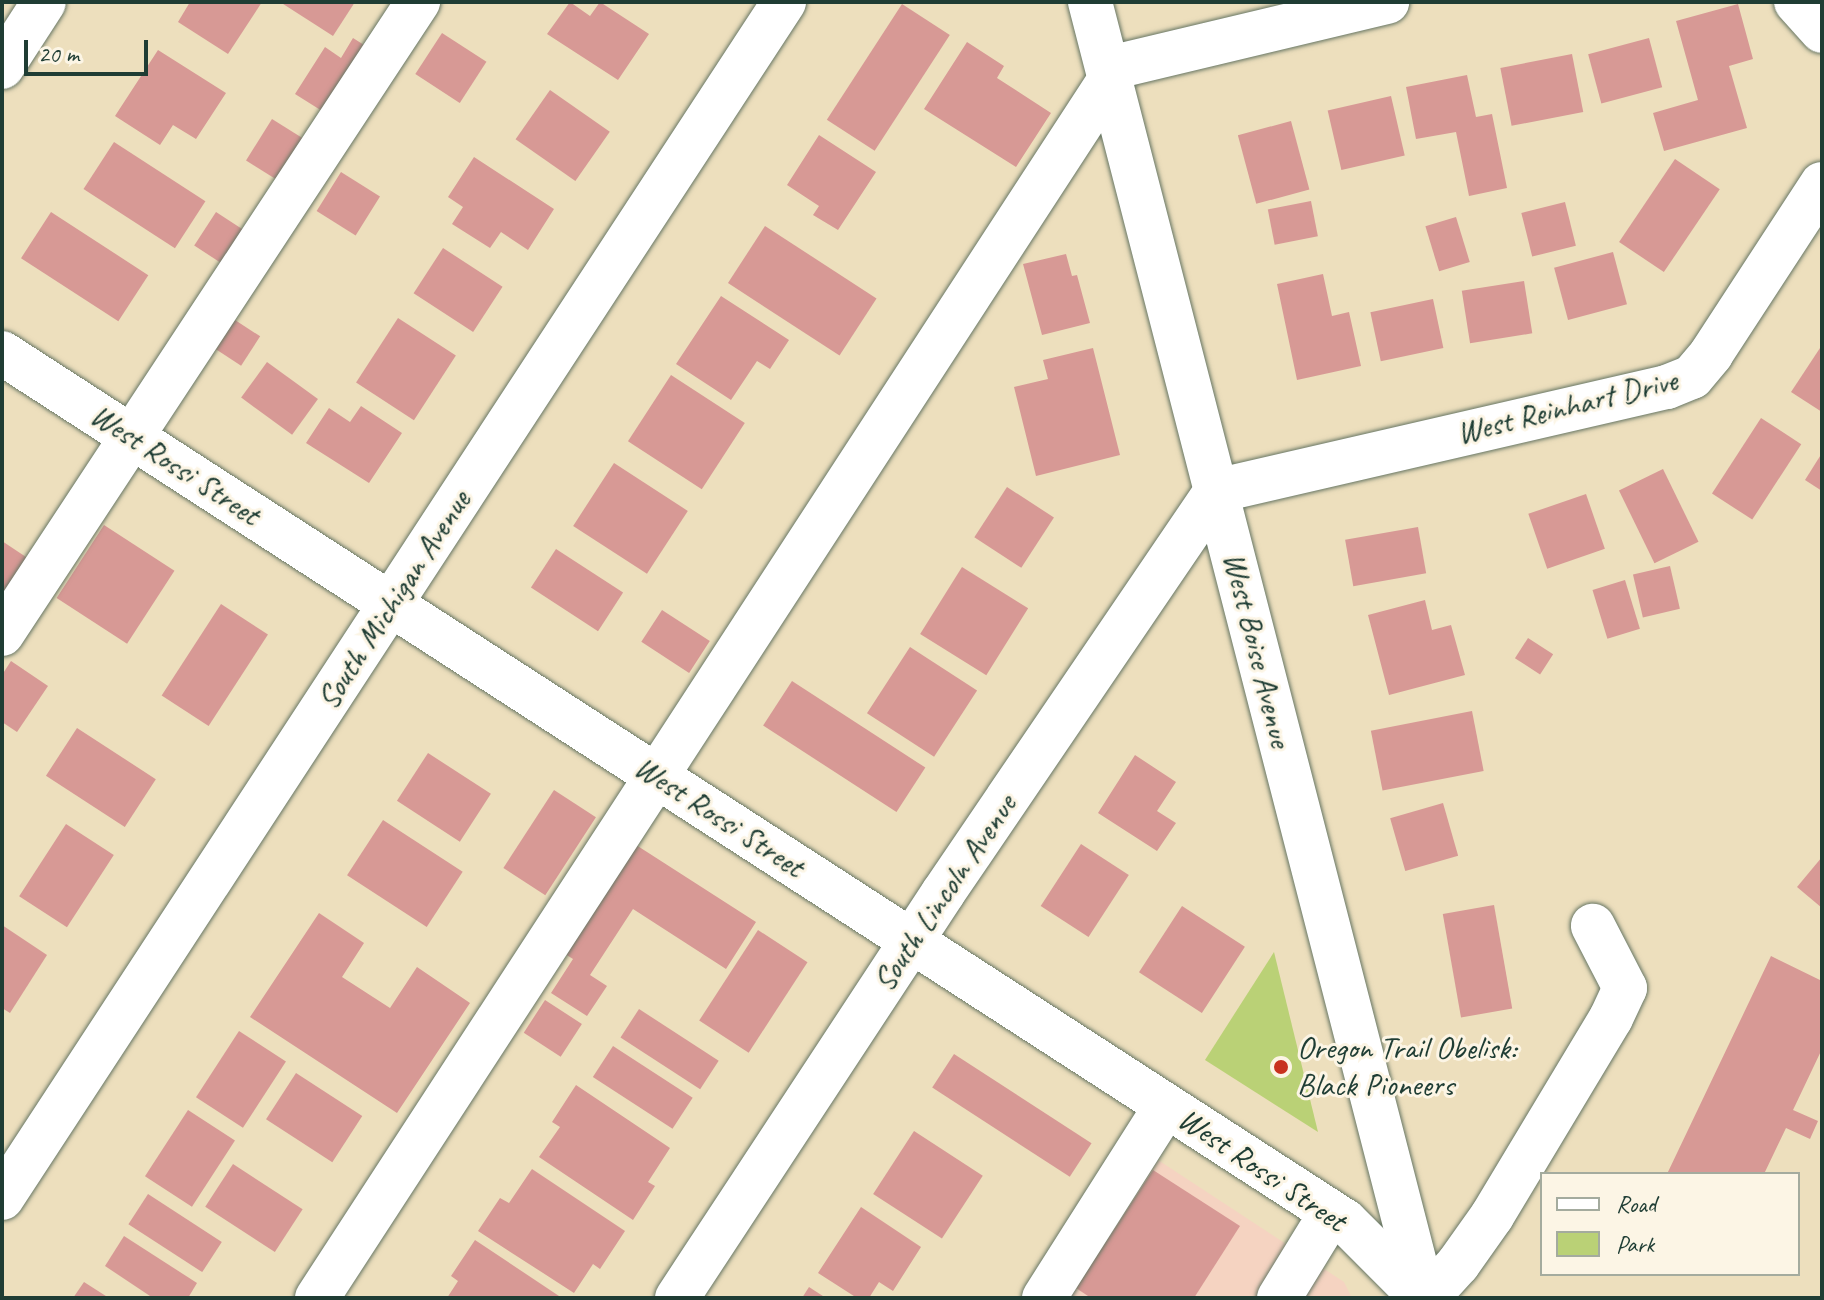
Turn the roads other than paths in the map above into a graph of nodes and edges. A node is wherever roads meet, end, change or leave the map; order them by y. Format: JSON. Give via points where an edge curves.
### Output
{"nodes":[{"id":1,"x":44,"y":2,"type":"edge"},
{"id":2,"x":418,"y":2,"type":"edge"},
{"id":3,"x":784,"y":2,"type":"edge"},
{"id":4,"x":1387,"y":2,"type":"edge"},
{"id":5,"x":1796,"y":2,"type":"edge"},
{"id":6,"x":1084,"y":8,"type":"edge"},
{"id":7,"x":1822,"y":31,"type":"edge"},
{"id":8,"x":2,"y":67,"type":"edge"},
{"id":9,"x":1111,"y":72,"type":"junction"},
{"id":10,"x":1822,"y":184,"type":"edge"},
{"id":11,"x":2,"y":353,"type":"edge"},
{"id":12,"x":133,"y":438,"type":"junction"},
{"id":13,"x":1216,"y":491,"type":"junction"},
{"id":14,"x":391,"y":605,"type":"junction"},
{"id":15,"x":2,"y":634,"type":"edge"},
{"id":16,"x":654,"y":775,"type":"junction"},
{"id":17,"x":1593,"y":926,"type":"dead end"},
{"id":18,"x":911,"y":942,"type":"junction"},
{"id":19,"x":1166,"y":1106,"type":"junction"},
{"id":20,"x":2,"y":1198,"type":"edge"},
{"id":21,"x":1331,"y":1213,"type":"junction"},
{"id":22,"x":317,"y":1298,"type":"edge"},
{"id":23,"x":677,"y":1298,"type":"edge"},
{"id":24,"x":1044,"y":1298,"type":"edge"},
{"id":25,"x":1279,"y":1298,"type":"edge"},
{"id":26,"x":1425,"y":1298,"type":"edge"}],
"edges":[{"from":1,"to":8,"type":"street"},
{"from":2,"to":12,"type":"street"},
{"from":3,"to":14,"type":"street","name":"South Michigan Avenue"},
{"from":4,"to":9,"type":"street"},
{"from":5,"to":7,"type":"street"},
{"from":6,"to":9,"type":"street","name":"West Boise Avenue"},
{"from":9,"to":13,"type":"street","name":"West Boise Avenue"},
{"from":9,"to":16,"type":"street"},
{"from":10,"to":13,"type":"street","name":"West Reinhart Drive","via":[[1692,377]]},
{"from":11,"to":12,"type":"street","name":"West Rossi Street"},
{"from":12,"to":14,"type":"street","name":"West Rossi Street"},
{"from":12,"to":15,"type":"street"},
{"from":13,"to":18,"type":"street","name":"South Lincoln Avenue"},
{"from":13,"to":26,"type":"street","name":"West Boise Avenue"},
{"from":14,"to":16,"type":"street","name":"West Rossi Street"},
{"from":14,"to":20,"type":"street","name":"South Michigan Avenue"},
{"from":16,"to":18,"type":"street","name":"West Rossi Street"},
{"from":16,"to":22,"type":"street"},
{"from":17,"to":26,"type":"street","via":[[1625,988],[1492,1216],[1458,1264]]},
{"from":18,"to":19,"type":"street","name":"West Rossi Street"},
{"from":18,"to":23,"type":"street","name":"South Lincoln Avenue"},
{"from":19,"to":21,"type":"street","name":"West Rossi Street"},
{"from":19,"to":24,"type":"street"},
{"from":21,"to":25,"type":"street"},
{"from":21,"to":26,"type":"street","name":"West Rossi Street"}]}
